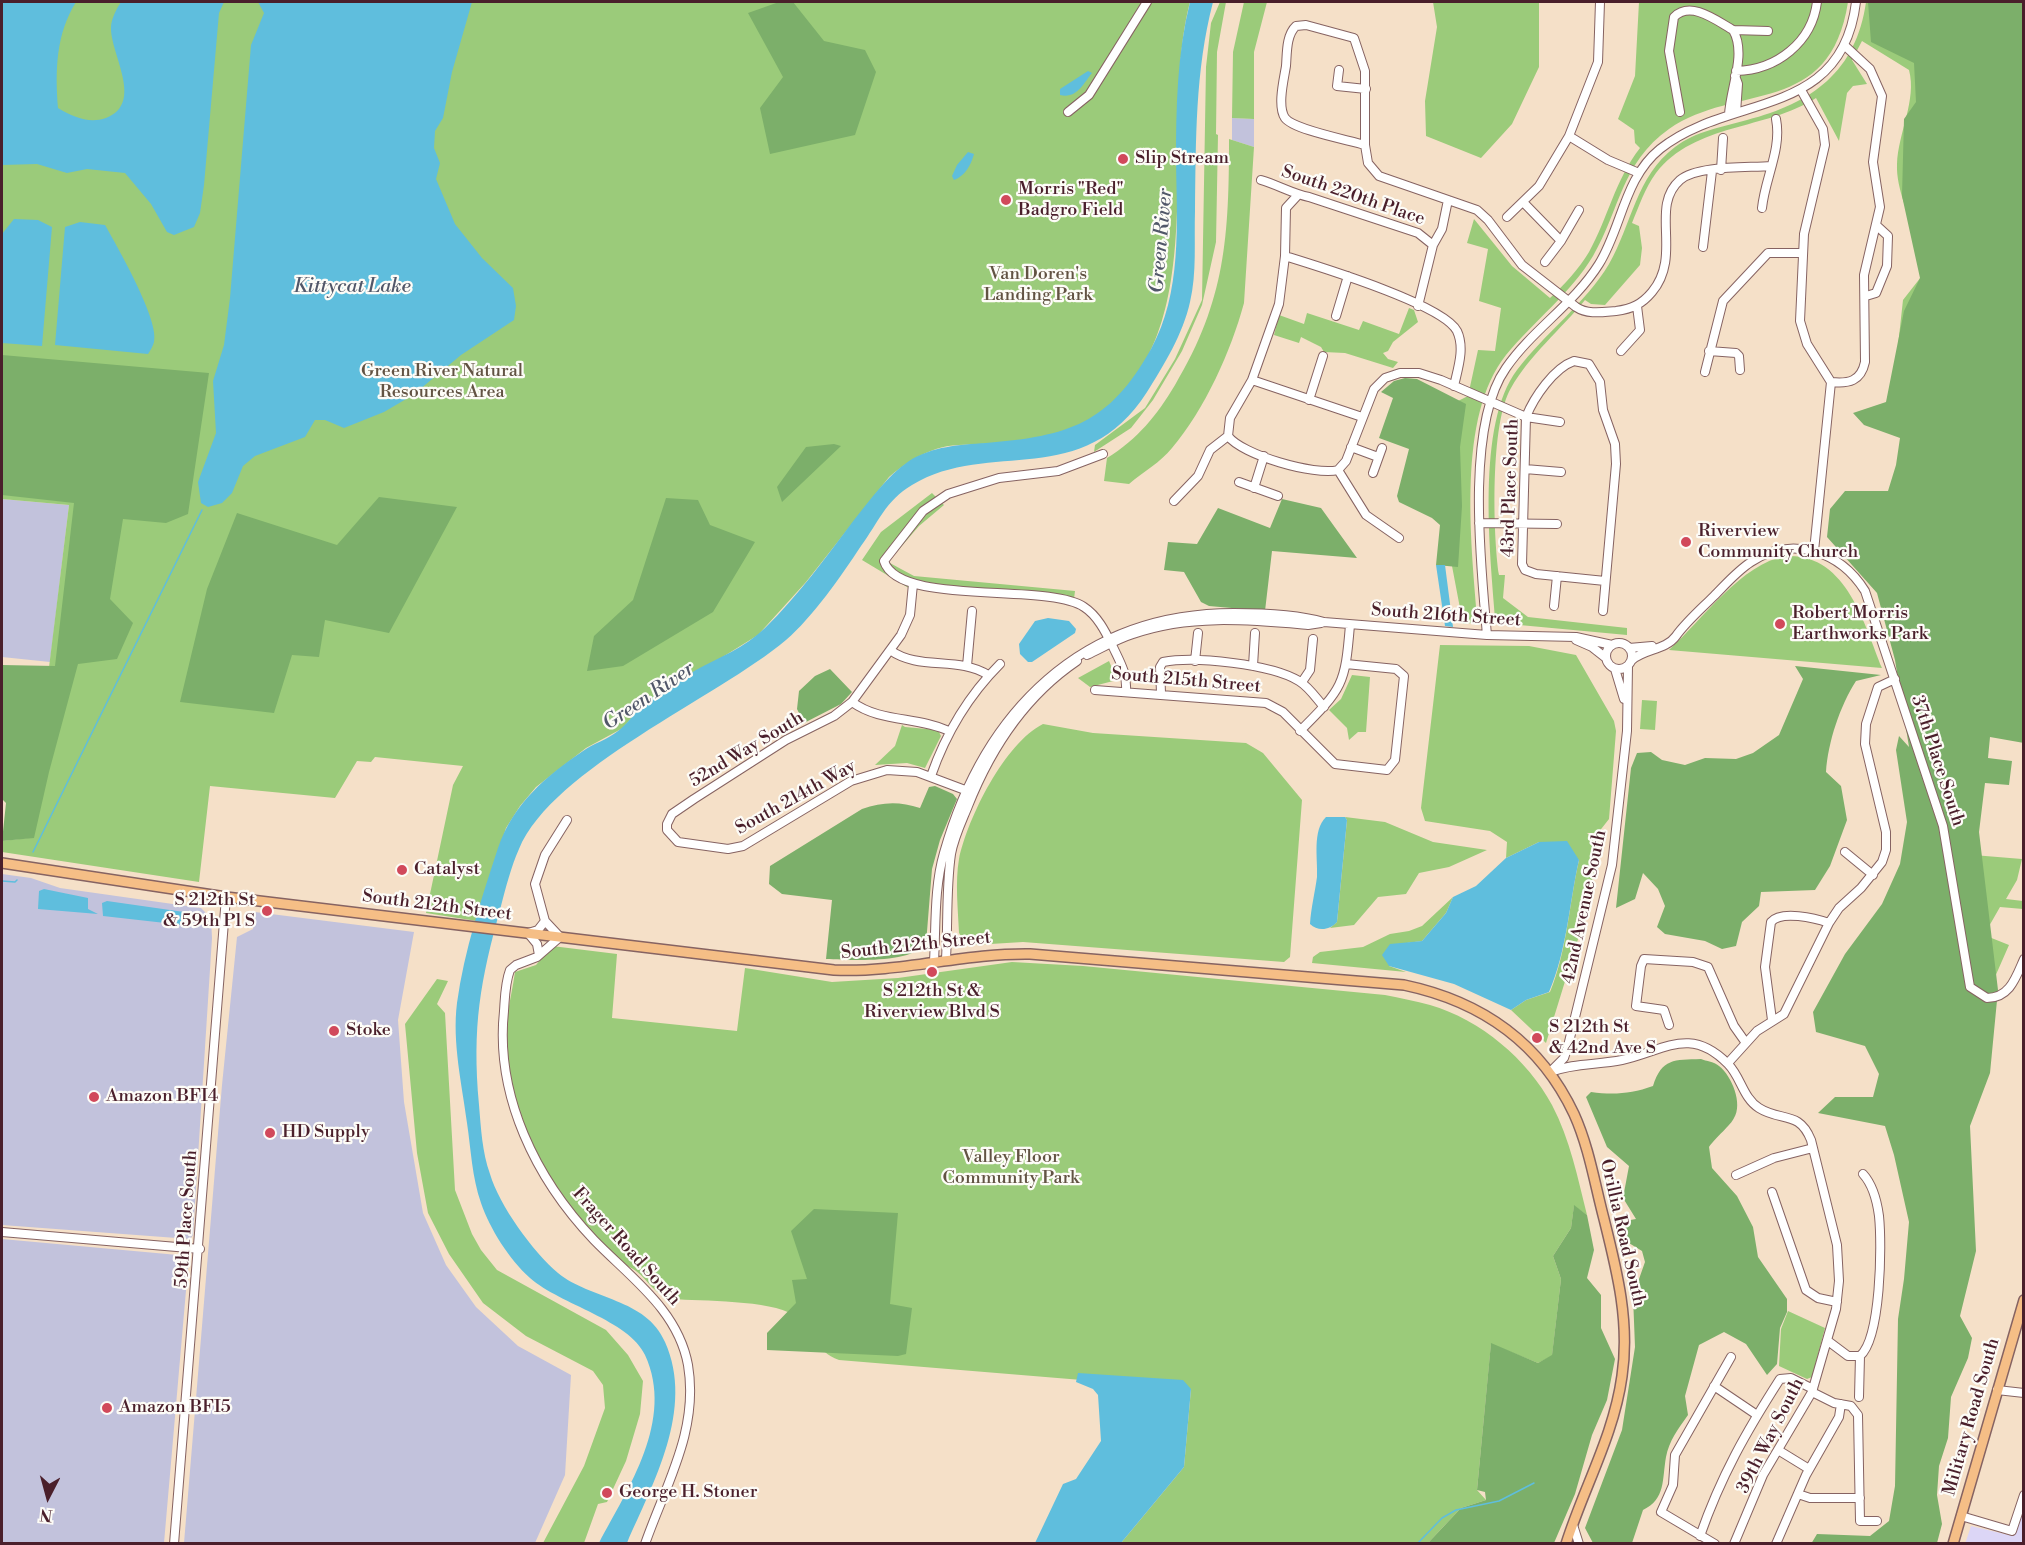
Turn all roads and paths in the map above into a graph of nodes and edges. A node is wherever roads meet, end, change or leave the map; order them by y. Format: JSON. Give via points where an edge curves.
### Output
{"nodes":[{"id":1,"x":1147,"y":2,"type":"edge"},
{"id":2,"x":1600,"y":2,"type":"edge"},
{"id":3,"x":1817,"y":2,"type":"edge"},
{"id":4,"x":1856,"y":2,"type":"edge"},
{"id":5,"x":1733,"y":30,"type":"junction"},
{"id":6,"x":1768,"y":31,"type":"dead end"},
{"id":7,"x":1844,"y":45,"type":"junction"},
{"id":8,"x":1339,"y":70,"type":"dead end"},
{"id":9,"x":1736,"y":73,"type":"junction"},
{"id":10,"x":1366,"y":89,"type":"junction"},
{"id":11,"x":1801,"y":90,"type":"junction"},
{"id":12,"x":1068,"y":111,"type":"dead end"},
{"id":13,"x":1680,"y":112,"type":"dead end"},
{"id":14,"x":1732,"y":114,"type":"junction"},
{"id":15,"x":1776,"y":119,"type":"dead end"},
{"id":16,"x":1569,"y":136,"type":"junction"},
{"id":17,"x":1723,"y":138,"type":"dead end"},
{"id":18,"x":1365,"y":145,"type":"junction"},
{"id":19,"x":1771,"y":166,"type":"junction"},
{"id":20,"x":1721,"y":170,"type":"junction"},
{"id":21,"x":1712,"y":171,"type":"junction"},
{"id":22,"x":1639,"y":174,"type":"junction"},
{"id":23,"x":1261,"y":180,"type":"dead end"},
{"id":24,"x":1297,"y":196,"type":"junction"},
{"id":25,"x":1448,"y":200,"type":"junction"},
{"id":26,"x":1523,"y":202,"type":"junction"},
{"id":27,"x":1762,"y":208,"type":"dead end"},
{"id":28,"x":1579,"y":210,"type":"dead end"},
{"id":29,"x":1507,"y":217,"type":"dead end"},
{"id":30,"x":1876,"y":225,"type":"junction"},
{"id":31,"x":1561,"y":242,"type":"junction"},
{"id":32,"x":1433,"y":244,"type":"junction"},
{"id":33,"x":1702,"y":247,"type":"dead end"},
{"id":34,"x":1802,"y":253,"type":"junction"},
{"id":35,"x":1285,"y":256,"type":"junction"},
{"id":36,"x":1545,"y":262,"type":"dead end"},
{"id":37,"x":1348,"y":276,"type":"junction"},
{"id":38,"x":1866,"y":296,"type":"junction"},
{"id":39,"x":1568,"y":301,"type":"junction"},
{"id":40,"x":1418,"y":306,"type":"junction"},
{"id":41,"x":1636,"y":306,"type":"junction"},
{"id":42,"x":1336,"y":316,"type":"dead end"},
{"id":43,"x":1621,"y":351,"type":"dead end"},
{"id":44,"x":1709,"y":351,"type":"junction"},
{"id":45,"x":1323,"y":356,"type":"dead end"},
{"id":46,"x":1740,"y":370,"type":"dead end"},
{"id":47,"x":1705,"y":372,"type":"dead end"},
{"id":48,"x":1252,"y":380,"type":"junction"},
{"id":49,"x":1831,"y":382,"type":"junction"},
{"id":50,"x":1454,"y":386,"type":"junction"},
{"id":51,"x":1309,"y":400,"type":"junction"},
{"id":52,"x":1490,"y":401,"type":"junction"},
{"id":53,"x":1362,"y":417,"type":"junction"},
{"id":54,"x":1526,"y":417,"type":"junction"},
{"id":55,"x":1560,"y":422,"type":"dead end"},
{"id":56,"x":1228,"y":436,"type":"junction"},
{"id":57,"x":1351,"y":447,"type":"junction"},
{"id":58,"x":1382,"y":448,"type":"dead end"},
{"id":59,"x":1103,"y":454,"type":"dead end"},
{"id":60,"x":1264,"y":456,"type":"junction"},
{"id":61,"x":1378,"y":457,"type":"junction"},
{"id":62,"x":1525,"y":469,"type":"junction"},
{"id":63,"x":1338,"y":470,"type":"junction"},
{"id":64,"x":1561,"y":472,"type":"dead end"},
{"id":65,"x":1373,"y":473,"type":"dead end"},
{"id":66,"x":1239,"y":483,"type":"dead end"},
{"id":67,"x":1254,"y":488,"type":"junction"},
{"id":68,"x":1278,"y":496,"type":"dead end"},
{"id":69,"x":1174,"y":501,"type":"dead end"},
{"id":70,"x":1479,"y":523,"type":"junction"},
{"id":71,"x":1523,"y":523,"type":"junction"},
{"id":72,"x":1557,"y":524,"type":"dead end"},
{"id":73,"x":1399,"y":538,"type":"dead end"},
{"id":74,"x":1814,"y":551,"type":"junction"},
{"id":75,"x":1557,"y":576,"type":"junction"},
{"id":76,"x":1605,"y":581,"type":"junction"},
{"id":77,"x":913,"y":584,"type":"junction"},
{"id":78,"x":1554,"y":606,"type":"dead end"},
{"id":79,"x":972,"y":610,"type":"dead end"},
{"id":80,"x":1603,"y":611,"type":"dead end"},
{"id":81,"x":1350,"y":625,"type":"junction"},
{"id":82,"x":1198,"y":633,"type":"dead end"},
{"id":83,"x":1255,"y":633,"type":"dead end"},
{"id":84,"x":1677,"y":633,"type":"junction"},
{"id":85,"x":1487,"y":635,"type":"junction"},
{"id":86,"x":1566,"y":637,"type":"junction"},
{"id":87,"x":1313,"y":639,"type":"dead end"},
{"id":88,"x":1110,"y":641,"type":"junction"},
{"id":89,"x":1612,"y":645,"type":"junction"},
{"id":90,"x":1629,"y":648,"type":"junction"},
{"id":91,"x":890,"y":650,"type":"junction"},
{"id":92,"x":1606,"y":658,"type":"junction"},
{"id":93,"x":1195,"y":661,"type":"junction"},
{"id":94,"x":1000,"y":663,"type":"dead end"},
{"id":95,"x":1630,"y":663,"type":"junction"},
{"id":96,"x":1347,"y":664,"type":"junction"},
{"id":97,"x":967,"y":666,"type":"junction"},
{"id":98,"x":1253,"y":666,"type":"junction"},
{"id":99,"x":1615,"y":669,"type":"junction"},
{"id":100,"x":988,"y":675,"type":"junction"},
{"id":101,"x":1895,"y":679,"type":"junction"},
{"id":102,"x":1302,"y":682,"type":"junction"},
{"id":103,"x":1095,"y":690,"type":"dead end"},
{"id":104,"x":1126,"y":690,"type":"junction"},
{"id":105,"x":1161,"y":693,"type":"junction"},
{"id":106,"x":852,"y":702,"type":"junction"},
{"id":107,"x":1626,"y":704,"type":"junction"},
{"id":108,"x":1324,"y":707,"type":"junction"},
{"id":109,"x":949,"y":731,"type":"junction"},
{"id":110,"x":1300,"y":731,"type":"junction"},
{"id":111,"x":931,"y":776,"type":"junction"},
{"id":112,"x":971,"y":792,"type":"junction"},
{"id":113,"x":567,"y":820,"type":"dead end"},
{"id":114,"x":736,"y":848,"type":"joint"},
{"id":115,"x":1845,"y":852,"type":"dead end"},
{"id":116,"x":2,"y":862,"type":"edge"},
{"id":117,"x":1873,"y":875,"type":"junction"},
{"id":118,"x":226,"y":897,"type":"junction"},
{"id":119,"x":545,"y":921,"type":"junction"},
{"id":120,"x":1829,"y":923,"type":"junction"},
{"id":121,"x":528,"y":933,"type":"junction"},
{"id":122,"x":560,"y":937,"type":"junction"},
{"id":123,"x":539,"y":955,"type":"junction"},
{"id":124,"x":946,"y":959,"type":"junction"},
{"id":125,"x":2024,"y":959,"type":"edge"},
{"id":126,"x":934,"y":961,"type":"junction"},
{"id":127,"x":1772,"y":1020,"type":"junction"},
{"id":128,"x":1669,"y":1026,"type":"dead end"},
{"id":129,"x":1746,"y":1043,"type":"junction"},
{"id":130,"x":1728,"y":1063,"type":"junction"},
{"id":131,"x":1550,"y":1072,"type":"junction"},
{"id":132,"x":1813,"y":1149,"type":"junction"},
{"id":133,"x":1863,"y":1174,"type":"dead end"},
{"id":134,"x":1736,"y":1175,"type":"dead end"},
{"id":135,"x":1772,"y":1192,"type":"dead end"},
{"id":136,"x":2,"y":1232,"type":"edge"},
{"id":137,"x":200,"y":1249,"type":"junction"},
{"id":138,"x":1837,"y":1302,"type":"junction"},
{"id":139,"x":2023,"y":1302,"type":"edge"},
{"id":140,"x":1828,"y":1341,"type":"junction"},
{"id":141,"x":1860,"y":1356,"type":"junction"},
{"id":142,"x":1731,"y":1357,"type":"dead end"},
{"id":143,"x":1714,"y":1386,"type":"junction"},
{"id":144,"x":1813,"y":1389,"type":"junction"},
{"id":145,"x":1997,"y":1390,"type":"junction"},
{"id":146,"x":2024,"y":1393,"type":"edge"},
{"id":147,"x":1859,"y":1397,"type":"dead end"},
{"id":148,"x":1840,"y":1404,"type":"junction"},
{"id":149,"x":1757,"y":1415,"type":"junction"},
{"id":150,"x":1778,"y":1450,"type":"junction"},
{"id":151,"x":1809,"y":1469,"type":"junction"},
{"id":152,"x":1798,"y":1494,"type":"junction"},
{"id":153,"x":2024,"y":1495,"type":"edge"},
{"id":154,"x":1860,"y":1498,"type":"junction"},
{"id":155,"x":1961,"y":1516,"type":"junction"},
{"id":156,"x":1573,"y":1521,"type":"junction"},
{"id":157,"x":1877,"y":1521,"type":"dead end"},
{"id":158,"x":1700,"y":1536,"type":"junction"},
{"id":159,"x":174,"y":1544,"type":"edge"},
{"id":160,"x":645,"y":1544,"type":"edge"},
{"id":161,"x":1566,"y":1544,"type":"edge"},
{"id":162,"x":1579,"y":1544,"type":"edge"},
{"id":163,"x":1715,"y":1544,"type":"edge"},
{"id":164,"x":1734,"y":1544,"type":"edge"},
{"id":165,"x":1776,"y":1544,"type":"edge"},
{"id":166,"x":1953,"y":1544,"type":"edge"}],
"edges":[{"from":1,"to":12,"type":"street","via":[[1089,94]]},
{"from":2,"to":16,"type":"street","via":[[1598,62]]},
{"from":3,"to":9,"type":"street","via":[[1813,25],[1783,57]]},
{"from":4,"to":7,"type":"street"},
{"from":5,"to":6,"type":"street"},
{"from":5,"to":9,"type":"street","via":[[1738,45]]},
{"from":5,"to":13,"type":"street","via":[[1696,11],[1683,11],[1674,17],[1670,51]]},
{"from":7,"to":11,"type":"street"},
{"from":7,"to":30,"type":"street","via":[[1870,69],[1882,96],[1873,162],[1880,207]]},
{"from":8,"to":10,"type":"street","via":[[1338,86]]},
{"from":9,"to":14,"type":"street"},
{"from":10,"to":18,"type":"street"},
{"from":10,"to":18,"type":"street","via":[[1365,71],[1352,36],[1306,25],[1293,29],[1283,86],[1285,118],[1299,126]]},
{"from":11,"to":14,"type":"street"},
{"from":11,"to":34,"type":"street","via":[[1823,129],[1825,145]]},
{"from":14,"to":22,"type":"street","via":[[1678,137],[1652,156]]},
{"from":15,"to":19,"type":"street","via":[[1777,142]]},
{"from":16,"to":22,"type":"street"},
{"from":16,"to":26,"type":"street","via":[[1539,186]]},
{"from":17,"to":20,"type":"street"},
{"from":18,"to":25,"type":"street","via":[[1368,163],[1379,176]]},
{"from":19,"to":20,"type":"street"},
{"from":19,"to":27,"type":"street"},
{"from":20,"to":21,"type":"street"},
{"from":21,"to":33,"type":"street"},
{"from":21,"to":41,"type":"street","via":[[1695,172],[1676,185],[1666,209],[1668,251],[1664,274],[1649,296]]},
{"from":22,"to":39,"type":"street","via":[[1601,261]]},
{"from":23,"to":24,"type":"street","name":"South 220th Place"},
{"from":24,"to":32,"type":"street","name":"South 220th Place","via":[[1418,233]]},
{"from":24,"to":35,"type":"street","via":[[1286,208]]},
{"from":25,"to":32,"type":"street","via":[[1439,238]]},
{"from":25,"to":39,"type":"street","via":[[1483,214],[1517,260]]},
{"from":26,"to":29,"type":"street"},
{"from":26,"to":31,"type":"street"},
{"from":28,"to":31,"type":"street"},
{"from":30,"to":38,"type":"street","via":[[1866,263]]},
{"from":30,"to":38,"type":"street","via":[[1888,236],[1887,266],[1876,293]]},
{"from":31,"to":36,"type":"street"},
{"from":32,"to":40,"type":"street"},
{"from":34,"to":44,"type":"street","via":[[1774,251],[1764,255],[1723,301]]},
{"from":34,"to":49,"type":"street","via":[[1801,328]]},
{"from":35,"to":37,"type":"street"},
{"from":35,"to":48,"type":"street","via":[[1275,317]]},
{"from":37,"to":40,"type":"street"},
{"from":37,"to":42,"type":"street"},
{"from":38,"to":49,"type":"street","via":[[1863,372],[1856,380]]},
{"from":39,"to":41,"type":"street","via":[[1586,312]]},
{"from":39,"to":52,"type":"street","via":[[1511,362]]},
{"from":40,"to":50,"type":"street","via":[[1446,318],[1457,332],[1461,347]]},
{"from":41,"to":43,"type":"street","via":[[1640,330]]},
{"from":44,"to":46,"type":"street","via":[[1736,353]]},
{"from":44,"to":47,"type":"street"},
{"from":45,"to":51,"type":"street"},
{"from":48,"to":51,"type":"street"},
{"from":48,"to":56,"type":"street","via":[[1230,418]]},
{"from":49,"to":74,"type":"street"},
{"from":50,"to":52,"type":"street"},
{"from":50,"to":53,"type":"street","via":[[1419,373],[1391,375],[1374,389]]},
{"from":51,"to":53,"type":"street"},
{"from":52,"to":54,"type":"street"},
{"from":52,"to":70,"type":"street","via":[[1485,423]]},
{"from":53,"to":57,"type":"street"},
{"from":54,"to":55,"type":"street"},
{"from":54,"to":62,"type":"street","name":"43rd Place South"},
{"from":54,"to":76,"type":"street","name":"43rd Place South","via":[[1535,399],[1560,369],[1582,361],[1593,366],[1616,455]]},
{"from":56,"to":60,"type":"street","via":[[1240,447]]},
{"from":56,"to":69,"type":"street","via":[[1210,450],[1198,476]]},
{"from":57,"to":61,"type":"street"},
{"from":57,"to":63,"type":"street"},
{"from":58,"to":61,"type":"street"},
{"from":59,"to":77,"type":"street","via":[[1058,471],[999,478],[948,494],[923,511],[884,561],[888,569]]},
{"from":60,"to":63,"type":"street","via":[[1312,470]]},
{"from":60,"to":67,"type":"street"},
{"from":61,"to":65,"type":"street"},
{"from":62,"to":64,"type":"street"},
{"from":62,"to":71,"type":"street","name":"43rd Place South"},
{"from":63,"to":73,"type":"street","via":[[1366,514]]},
{"from":66,"to":67,"type":"street"},
{"from":67,"to":68,"type":"street"},
{"from":70,"to":71,"type":"street"},
{"from":70,"to":85,"type":"street"},
{"from":71,"to":72,"type":"street"},
{"from":71,"to":75,"type":"street","name":"43rd Place South","via":[[1525,570]]},
{"from":74,"to":84,"type":"street","via":[[1779,549],[1755,559]]},
{"from":74,"to":101,"type":"street","name":"37th Place South","via":[[1839,562],[1858,579]]},
{"from":75,"to":76,"type":"street"},
{"from":75,"to":78,"type":"street"},
{"from":76,"to":80,"type":"street"},
{"from":77,"to":88,"type":"street","via":[[1071,601],[1096,618]]},
{"from":77,"to":91,"type":"street","name":"52nd Way South","via":[[907,623]]},
{"from":79,"to":97,"type":"street"},
{"from":81,"to":85,"type":"street","name":"South 216th Street"},
{"from":81,"to":88,"type":"street","name":"South 216th Street","via":[[1212,616]]},
{"from":81,"to":96,"type":"street"},
{"from":82,"to":93,"type":"street"},
{"from":83,"to":98,"type":"street"},
{"from":84,"to":90,"type":"street","via":[[1654,646]]},
{"from":84,"to":95,"type":"street","via":[[1665,645]]},
{"from":85,"to":86,"type":"street","name":"South 216th Street"},
{"from":86,"to":89,"type":"street","name":"South 216th Street"},
{"from":86,"to":92,"type":"street","name":"South 216th Street","via":[[1593,647]]},
{"from":87,"to":102,"type":"street","via":[[1310,670]]},
{"from":88,"to":104,"type":"street","via":[[1125,674]]},
{"from":88,"to":112,"type":"street","name":"South 216th Street","via":[[1074,663],[1029,703],[1003,736]]},
{"from":89,"to":90,"type":"street","via":[[1622,643]]},
{"from":89,"to":92,"type":"street"},
{"from":90,"to":95,"type":"street"},
{"from":91,"to":97,"type":"street","via":[[906,660]]},
{"from":91,"to":106,"type":"street","name":"52nd Way South"},
{"from":92,"to":99,"type":"street"},
{"from":93,"to":98,"type":"street"},
{"from":93,"to":105,"type":"street","via":[[1163,662]]},
{"from":94,"to":100,"type":"street"},
{"from":95,"to":99,"type":"street"},
{"from":95,"to":107,"type":"street","name":"42nd Avenue South"},
{"from":96,"to":108,"type":"street","via":[[1335,696]]},
{"from":96,"to":110,"type":"street","name":"South 215th Street","via":[[1401,672],[1404,680],[1391,768],[1387,771],[1335,764]]},
{"from":97,"to":100,"type":"street"},
{"from":98,"to":102,"type":"street"},
{"from":99,"to":107,"type":"street","name":"42nd Avenue South"},
{"from":100,"to":109,"type":"street"},
{"from":101,"to":117,"type":"street","via":[[1878,687],[1864,730],[1886,841],[1882,862]]},
{"from":101,"to":125,"type":"street","name":"37th Place South","via":[[1943,826],[1959,905],[1968,981],[1981,996],[1991,998],[2009,989]]},
{"from":102,"to":108,"type":"street"},
{"from":103,"to":104,"type":"street","name":"South 215th Street"},
{"from":104,"to":105,"type":"street","name":"South 215th Street"},
{"from":105,"to":110,"type":"street","name":"South 215th Street","via":[[1266,703],[1283,712]]},
{"from":106,"to":109,"type":"street","via":[[875,715],[936,725]]},
{"from":106,"to":114,"type":"street","name":"52nd Way South","via":[[694,798],[672,814],[667,824],[667,830],[678,842]]},
{"from":107,"to":131,"type":"street","name":"42nd Avenue South","via":[[1626,740],[1609,881],[1568,1046],[1564,1058]]},
{"from":108,"to":110,"type":"street"},
{"from":109,"to":111,"type":"street"},
{"from":111,"to":112,"type":"street","name":"South 214th Way"},
{"from":111,"to":114,"type":"street","name":"South 214th Way","via":[[903,770],[868,774]]},
{"from":112,"to":124,"type":"street","via":[[951,852]]},
{"from":112,"to":126,"type":"street","via":[[951,832],[940,871]]},
{"from":113,"to":119,"type":"street","via":[[551,843],[537,876],[536,892]]},
{"from":115,"to":117,"type":"street"},
{"from":116,"to":118,"type":"main road","name":"South 212th Street"},
{"from":117,"to":120,"type":"street"},
{"from":118,"to":121,"type":"main road","name":"South 212th Street"},
{"from":118,"to":137,"type":"street","name":"59th Place South"},
{"from":119,"to":121,"type":"street","via":[[538,930]]},
{"from":119,"to":122,"type":"street"},
{"from":120,"to":127,"type":"street","via":[[1784,1014]]},
{"from":120,"to":127,"type":"street","via":[[1782,916],[1771,922],[1765,968]]},
{"from":121,"to":122,"type":"main road","name":"South 212th Street"},
{"from":121,"to":123,"type":"street","via":[[537,944]]},
{"from":122,"to":123,"type":"street","name":"Frager Road South"},
{"from":122,"to":126,"type":"main road","name":"South 212th Street","via":[[834,970],[880,969]]},
{"from":123,"to":160,"type":"street","name":"Frager Road South","via":[[513,967],[507,983],[501,1041],[515,1115],[532,1154],[561,1199],[593,1239],[673,1322],[688,1366],[686,1436]]},
{"from":124,"to":126,"type":"main road","name":"South 212th Street"},
{"from":124,"to":131,"type":"main road","name":"South 212th Street","via":[[1030,954],[1404,984],[1458,999],[1488,1016],[1507,1029]]},
{"from":127,"to":129,"type":"street"},
{"from":128,"to":129,"type":"street","via":[[1664,1010],[1636,1006],[1644,959],[1693,962],[1708,967],[1734,1026]]},
{"from":129,"to":130,"type":"street"},
{"from":130,"to":131,"type":"street","via":[[1706,1047],[1684,1042],[1619,1060],[1567,1065]]},
{"from":130,"to":132,"type":"street","name":"39th Way South","via":[[1757,1107],[1802,1124]]},
{"from":131,"to":156,"type":"main road","name":"Orillia Road South","via":[[1582,1137],[1614,1258],[1625,1319],[1623,1374],[1614,1416]]},
{"from":132,"to":134,"type":"street","via":[[1774,1158]]},
{"from":132,"to":138,"type":"street","name":"39th Way South","via":[[1837,1245]]},
{"from":133,"to":141,"type":"street","via":[[1872,1186],[1879,1215],[1879,1279],[1876,1316],[1866,1351]]},
{"from":135,"to":138,"type":"street","via":[[1806,1290],[1818,1298]]},
{"from":136,"to":137,"type":"street"},
{"from":137,"to":159,"type":"street","name":"59th Place South"},
{"from":138,"to":140,"type":"street","name":"39th Way South"},
{"from":139,"to":145,"type":"main road","name":"Military Road South"},
{"from":140,"to":141,"type":"street","via":[[1848,1356]]},
{"from":140,"to":144,"type":"street","name":"39th Way South"},
{"from":141,"to":147,"type":"street"},
{"from":142,"to":143,"type":"street"},
{"from":143,"to":149,"type":"street"},
{"from":143,"to":158,"type":"street","via":[[1674,1455],[1673,1485],[1661,1512]]},
{"from":144,"to":148,"type":"street"},
{"from":144,"to":149,"type":"street","via":[[1791,1378],[1780,1379]]},
{"from":144,"to":150,"type":"street","name":"39th Way South"},
{"from":145,"to":146,"type":"street"},
{"from":145,"to":155,"type":"main road","name":"Military Road South"},
{"from":148,"to":151,"type":"street","via":[[1839,1417]]},
{"from":148,"to":154,"type":"street","via":[[1851,1406],[1860,1419]]},
{"from":149,"to":158,"type":"street","via":[[1737,1446]]},
{"from":150,"to":151,"type":"street"},
{"from":150,"to":164,"type":"street","name":"39th Way South","via":[[1757,1487]]},
{"from":151,"to":152,"type":"street"},
{"from":152,"to":154,"type":"street","via":[[1810,1498]]},
{"from":152,"to":165,"type":"street"},
{"from":153,"to":155,"type":"street","via":[[2012,1531]]},
{"from":154,"to":157,"type":"street","via":[[1860,1521]]},
{"from":155,"to":166,"type":"main road","name":"Military Road South"},
{"from":156,"to":161,"type":"main road","name":"Orillia Road South"},
{"from":156,"to":162,"type":"street"},
{"from":158,"to":163,"type":"street"}]}
